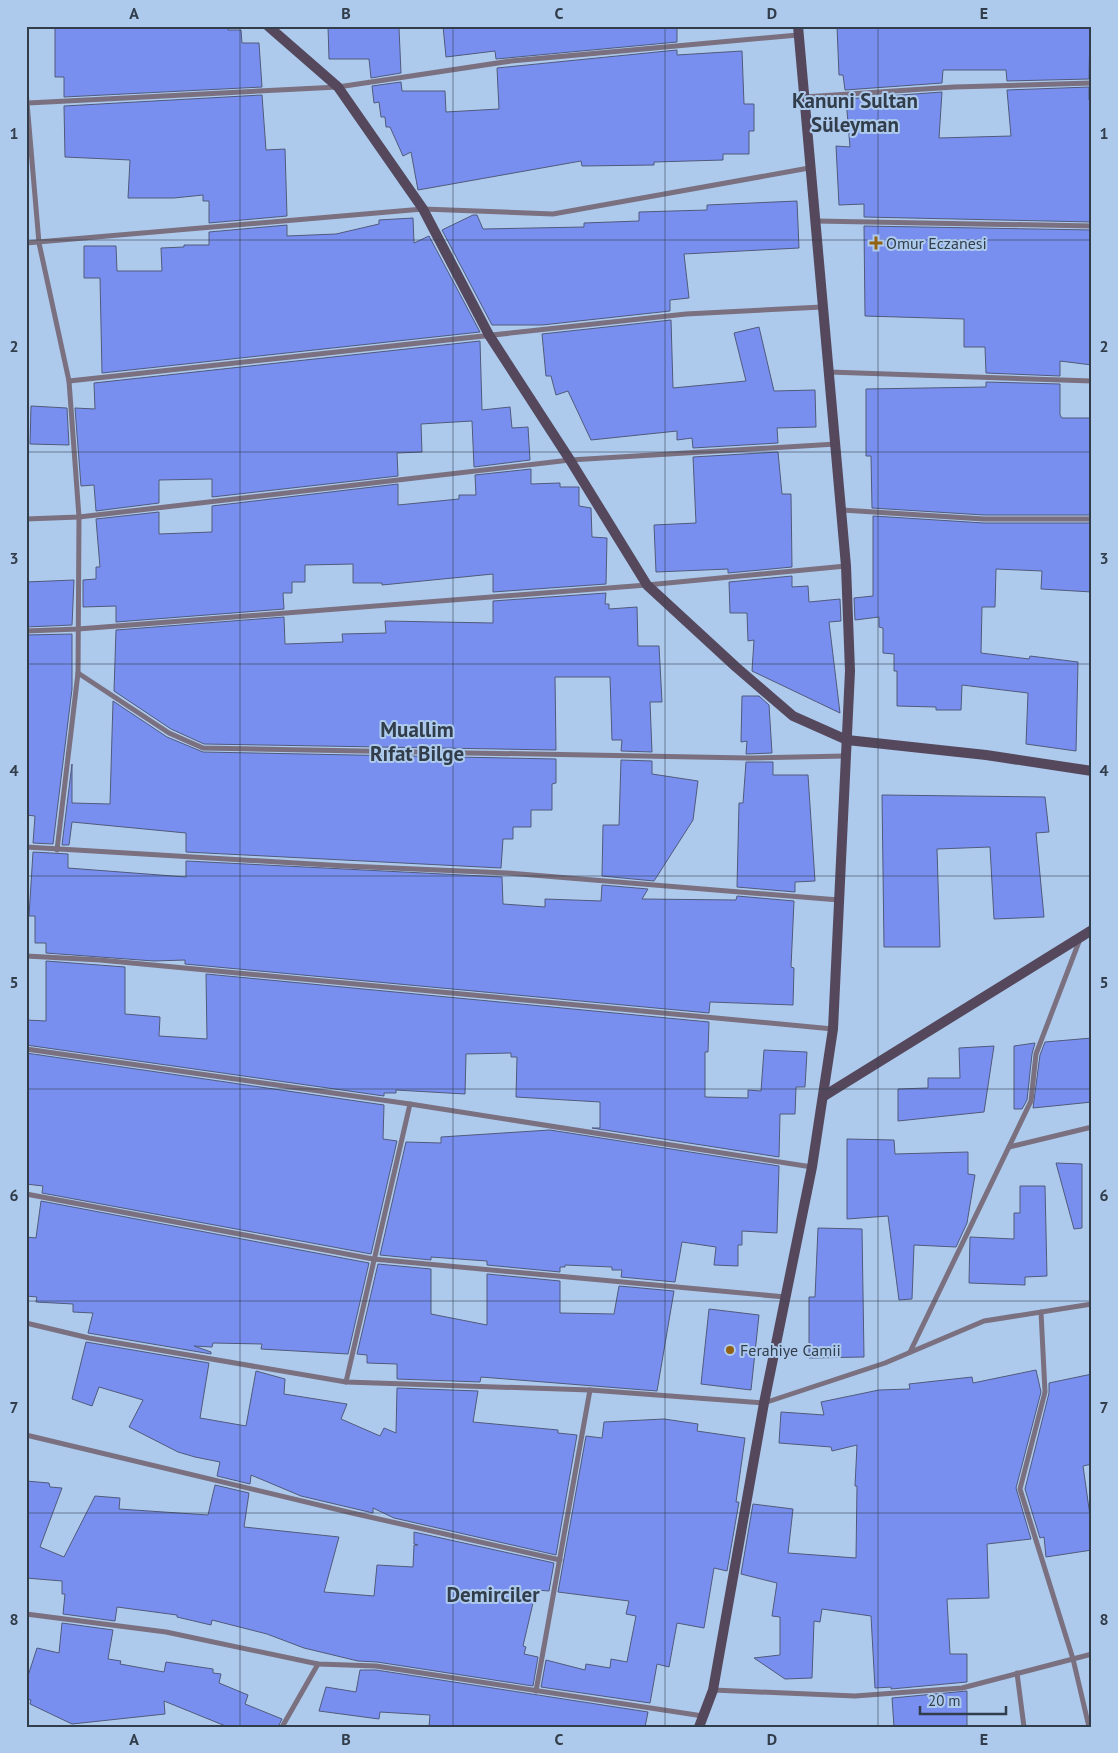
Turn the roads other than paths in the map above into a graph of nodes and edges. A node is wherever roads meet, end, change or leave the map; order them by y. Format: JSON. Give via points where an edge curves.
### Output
{"nodes":[{"id":1,"x":268,"y":26,"type":"edge"},
{"id":2,"x":798,"y":30,"type":"edge"},
{"id":3,"x":1092,"y":83,"type":"edge"},
{"id":4,"x":338,"y":87,"type":"junction"},
{"id":5,"x":26,"y":91,"type":"edge"},
{"id":6,"x":804,"y":97,"type":"junction"},
{"id":7,"x":28,"y":103,"type":"junction"},
{"id":8,"x":810,"y":168,"type":"junction"},
{"id":9,"x":423,"y":209,"type":"junction"},
{"id":10,"x":815,"y":221,"type":"junction"},
{"id":11,"x":1092,"y":226,"type":"edge"},
{"id":12,"x":39,"y":243,"type":"junction"},
{"id":13,"x":26,"y":244,"type":"edge"},
{"id":14,"x":822,"y":307,"type":"junction"},
{"id":15,"x":489,"y":336,"type":"junction"},
{"id":16,"x":829,"y":372,"type":"junction"},
{"id":17,"x":69,"y":381,"type":"junction"},
{"id":18,"x":1092,"y":381,"type":"edge"},
{"id":19,"x":836,"y":444,"type":"junction"},
{"id":20,"x":570,"y":460,"type":"junction"},
{"id":21,"x":842,"y":510,"type":"junction"},
{"id":22,"x":79,"y":516,"type":"junction"},
{"id":23,"x":26,"y":519,"type":"edge"},
{"id":24,"x":1092,"y":519,"type":"edge"},
{"id":25,"x":846,"y":566,"type":"junction"},
{"id":26,"x":647,"y":585,"type":"junction"},
{"id":27,"x":78,"y":629,"type":"junction"},
{"id":28,"x":26,"y":631,"type":"edge"},
{"id":29,"x":78,"y":672,"type":"junction"},
{"id":30,"x":847,"y":740,"type":"junction"},
{"id":31,"x":845,"y":756,"type":"junction"},
{"id":32,"x":1092,"y":771,"type":"edge"},
{"id":33,"x":26,"y":847,"type":"edge"},
{"id":34,"x":57,"y":850,"type":"junction"},
{"id":35,"x":839,"y":900,"type":"junction"},
{"id":36,"x":1092,"y":930,"type":"edge"},
{"id":37,"x":1080,"y":937,"type":"junction"},
{"id":38,"x":26,"y":956,"type":"edge"},
{"id":39,"x":833,"y":1029,"type":"junction"},
{"id":40,"x":26,"y":1049,"type":"edge"},
{"id":41,"x":824,"y":1096,"type":"junction"},
{"id":42,"x":410,"y":1104,"type":"junction"},
{"id":43,"x":1092,"y":1127,"type":"edge"},
{"id":44,"x":1008,"y":1147,"type":"junction"},
{"id":45,"x":812,"y":1167,"type":"junction"},
{"id":46,"x":26,"y":1194,"type":"edge"},
{"id":47,"x":373,"y":1259,"type":"junction"},
{"id":48,"x":785,"y":1297,"type":"junction"},
{"id":49,"x":1092,"y":1304,"type":"edge"},
{"id":50,"x":1041,"y":1312,"type":"junction"},
{"id":51,"x":26,"y":1323,"type":"edge"},
{"id":52,"x":910,"y":1352,"type":"junction"},
{"id":53,"x":346,"y":1382,"type":"junction"},
{"id":54,"x":590,"y":1390,"type":"junction"},
{"id":55,"x":764,"y":1403,"type":"junction"},
{"id":56,"x":26,"y":1435,"type":"edge"},
{"id":57,"x":560,"y":1560,"type":"junction"},
{"id":58,"x":26,"y":1614,"type":"edge"},
{"id":59,"x":1092,"y":1654,"type":"edge"},
{"id":60,"x":1073,"y":1659,"type":"junction"},
{"id":61,"x":318,"y":1664,"type":"junction"},
{"id":62,"x":1017,"y":1673,"type":"junction"},
{"id":63,"x":713,"y":1690,"type":"junction"},
{"id":64,"x":536,"y":1691,"type":"junction"},
{"id":65,"x":703,"y":1716,"type":"junction"},
{"id":66,"x":282,"y":1727,"type":"edge"},
{"id":67,"x":699,"y":1727,"type":"edge"},
{"id":68,"x":1024,"y":1727,"type":"edge"},
{"id":69,"x":1089,"y":1727,"type":"edge"}],
"edges":[{"from":1,"to":4,"type":"street"},
{"from":2,"to":4,"type":"street","via":[[511,61]]},
{"from":2,"to":6,"type":"street"},
{"from":3,"to":6,"type":"street","via":[[954,87]]},
{"from":4,"to":7,"type":"street"},
{"from":4,"to":9,"type":"street"},
{"from":5,"to":7,"type":"street"},
{"from":6,"to":8,"type":"street"},
{"from":7,"to":12,"type":"street"},
{"from":8,"to":9,"type":"street","via":[[553,214]]},
{"from":8,"to":10,"type":"street"},
{"from":9,"to":12,"type":"street"},
{"from":9,"to":15,"type":"street"},
{"from":10,"to":11,"type":"street"},
{"from":10,"to":14,"type":"street"},
{"from":12,"to":13,"type":"street"},
{"from":12,"to":17,"type":"street"},
{"from":14,"to":15,"type":"street","via":[[686,314]]},
{"from":14,"to":16,"type":"street"},
{"from":15,"to":17,"type":"street"},
{"from":15,"to":20,"type":"street"},
{"from":16,"to":18,"type":"street"},
{"from":16,"to":19,"type":"street"},
{"from":17,"to":22,"type":"street"},
{"from":19,"to":20,"type":"street"},
{"from":19,"to":21,"type":"street"},
{"from":20,"to":22,"type":"street"},
{"from":20,"to":26,"type":"street"},
{"from":21,"to":24,"type":"street","via":[[984,519]]},
{"from":21,"to":25,"type":"street"},
{"from":22,"to":23,"type":"street"},
{"from":22,"to":27,"type":"street"},
{"from":25,"to":26,"type":"street"},
{"from":25,"to":30,"type":"street","via":[[850,671]]},
{"from":26,"to":27,"type":"street"},
{"from":26,"to":30,"type":"street","via":[[793,716]]},
{"from":27,"to":28,"type":"street"},
{"from":27,"to":29,"type":"street"},
{"from":29,"to":31,"type":"street","via":[[169,733],[203,748],[748,758]]},
{"from":29,"to":34,"type":"street"},
{"from":30,"to":31,"type":"street"},
{"from":30,"to":32,"type":"street","via":[[986,755]]},
{"from":31,"to":35,"type":"street"},
{"from":33,"to":34,"type":"street"},
{"from":34,"to":35,"type":"street","via":[[507,873]]},
{"from":35,"to":39,"type":"street"},
{"from":36,"to":37,"type":"street"},
{"from":37,"to":41,"type":"street"},
{"from":37,"to":44,"type":"street","via":[[1036,1054],[1030,1101]]},
{"from":38,"to":39,"type":"street","via":[[100,960]]},
{"from":39,"to":41,"type":"street"},
{"from":40,"to":42,"type":"street"},
{"from":41,"to":45,"type":"street"},
{"from":42,"to":45,"type":"street"},
{"from":42,"to":47,"type":"street"},
{"from":43,"to":44,"type":"street"},
{"from":44,"to":52,"type":"street"},
{"from":45,"to":48,"type":"street"},
{"from":46,"to":47,"type":"street"},
{"from":47,"to":48,"type":"street"},
{"from":47,"to":53,"type":"street"},
{"from":48,"to":55,"type":"street"},
{"from":49,"to":50,"type":"street"},
{"from":50,"to":52,"type":"street","via":[[984,1321]]},
{"from":50,"to":60,"type":"street","via":[[1045,1392],[1020,1489]]},
{"from":51,"to":53,"type":"street","via":[[89,1338]]},
{"from":52,"to":55,"type":"street"},
{"from":53,"to":54,"type":"street"},
{"from":54,"to":55,"type":"street"},
{"from":54,"to":57,"type":"street"},
{"from":55,"to":63,"type":"street"},
{"from":56,"to":57,"type":"street"},
{"from":57,"to":64,"type":"street"},
{"from":58,"to":61,"type":"street","via":[[166,1632]]},
{"from":59,"to":60,"type":"street"},
{"from":60,"to":62,"type":"street"},
{"from":60,"to":69,"type":"street"},
{"from":61,"to":64,"type":"street","via":[[376,1666]]},
{"from":61,"to":66,"type":"street"},
{"from":62,"to":63,"type":"street","via":[[962,1688],[855,1696]]},
{"from":62,"to":68,"type":"street"},
{"from":63,"to":65,"type":"street"},
{"from":64,"to":65,"type":"street"},
{"from":65,"to":67,"type":"street"}]}
